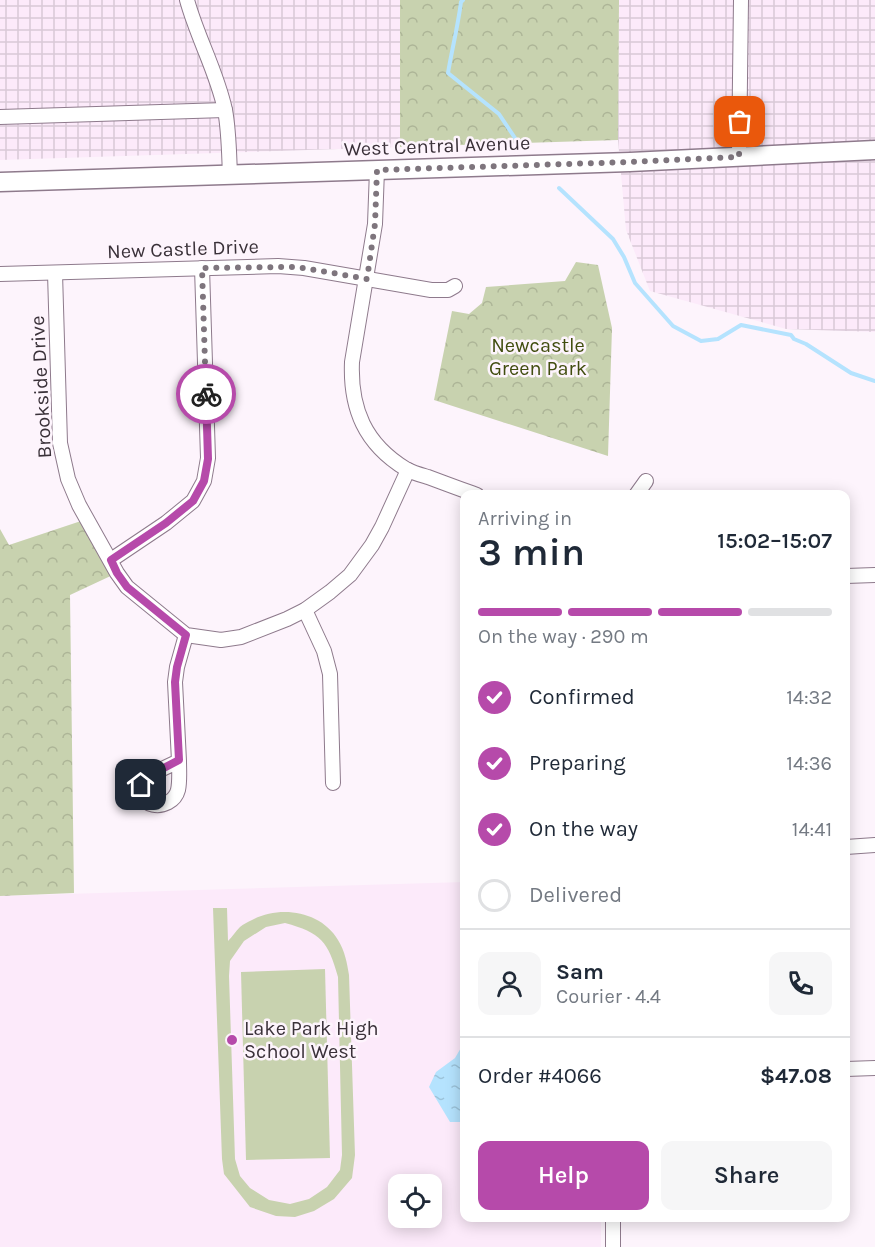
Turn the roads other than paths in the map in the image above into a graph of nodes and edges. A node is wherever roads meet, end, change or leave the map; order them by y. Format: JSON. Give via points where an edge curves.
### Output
{"nodes":[{"id":1,"x":187,"y":0,"type":"edge"},
{"id":2,"x":741,"y":0,"type":"edge"},
{"id":3,"x":225,"y":110,"type":"junction"},
{"id":4,"x":0,"y":117,"type":"edge"},
{"id":5,"x":875,"y":150,"type":"edge"},
{"id":6,"x":739,"y":157,"type":"junction"},
{"id":7,"x":377,"y":170,"type":"junction"},
{"id":8,"x":230,"y":175,"type":"junction"},
{"id":9,"x":0,"y":182,"type":"edge"},
{"id":10,"x":202,"y":268,"type":"junction"},
{"id":11,"x":55,"y":273,"type":"junction"},
{"id":12,"x":0,"y":274,"type":"edge"},
{"id":13,"x":367,"y":279,"type":"junction"},
{"id":14,"x":455,"y":286,"type":"dead end"},
{"id":15,"x":408,"y":470,"type":"junction"},
{"id":16,"x":646,"y":481,"type":"dead end"},
{"id":17,"x":463,"y":490,"type":"edge"},
{"id":18,"x":640,"y":490,"type":"edge"},
{"id":19,"x":111,"y":560,"type":"junction"},
{"id":20,"x":870,"y":575,"type":"edge"},
{"id":21,"x":850,"y":576,"type":"edge"},
{"id":22,"x":305,"y":610,"type":"junction"},
{"id":23,"x":186,"y":635,"type":"junction"},
{"id":24,"x":179,"y":760,"type":"dead end"},
{"id":25,"x":333,"y":783,"type":"dead end"},
{"id":26,"x":875,"y":845,"type":"edge"},
{"id":27,"x":850,"y":847,"type":"edge"},
{"id":28,"x":875,"y":1068,"type":"edge"},
{"id":29,"x":850,"y":1069,"type":"edge"},
{"id":30,"x":613,"y":1222,"type":"edge"},
{"id":31,"x":613,"y":1247,"type":"edge"}],
"edges":[{"from":1,"to":3,"type":"street"},
{"from":2,"to":6,"type":"street"},
{"from":3,"to":4,"type":"street"},
{"from":3,"to":8,"type":"street"},
{"from":5,"to":6,"type":"street","name":"West Central Avenue"},
{"from":6,"to":7,"type":"street","name":"West Central Avenue"},
{"from":7,"to":8,"type":"street","name":"West Central Avenue"},
{"from":7,"to":13,"type":"street"},
{"from":8,"to":9,"type":"street","name":"West Central Avenue"},
{"from":10,"to":11,"type":"street","name":"New Castle Drive"},
{"from":10,"to":13,"type":"street","name":"New Castle Drive","via":[[304,268]]},
{"from":10,"to":19,"type":"street","via":[[208,459],[204,481],[193,501]]},
{"from":11,"to":12,"type":"street","name":"New Castle Drive"},
{"from":11,"to":19,"type":"street","name":"Brookside Drive","via":[[64,465],[79,504]]},
{"from":13,"to":14,"type":"street","name":"New Castle Drive","via":[[431,290]]},
{"from":13,"to":15,"type":"street","via":[[352,362],[352,394],[361,422],[373,440]]},
{"from":15,"to":17,"type":"street"},
{"from":15,"to":22,"type":"street","via":[[382,527],[350,575]]},
{"from":16,"to":18,"type":"street"},
{"from":19,"to":23,"type":"street","name":"Brookside Drive","via":[[127,587]]},
{"from":20,"to":21,"type":"street"},
{"from":22,"to":23,"type":"street","via":[[241,637],[221,640]]},
{"from":22,"to":25,"type":"street","via":[[330,674]]},
{"from":23,"to":24,"type":"street","via":[[175,682]]},
{"from":26,"to":27,"type":"street"},
{"from":28,"to":29,"type":"street"},
{"from":30,"to":31,"type":"street"}]}
